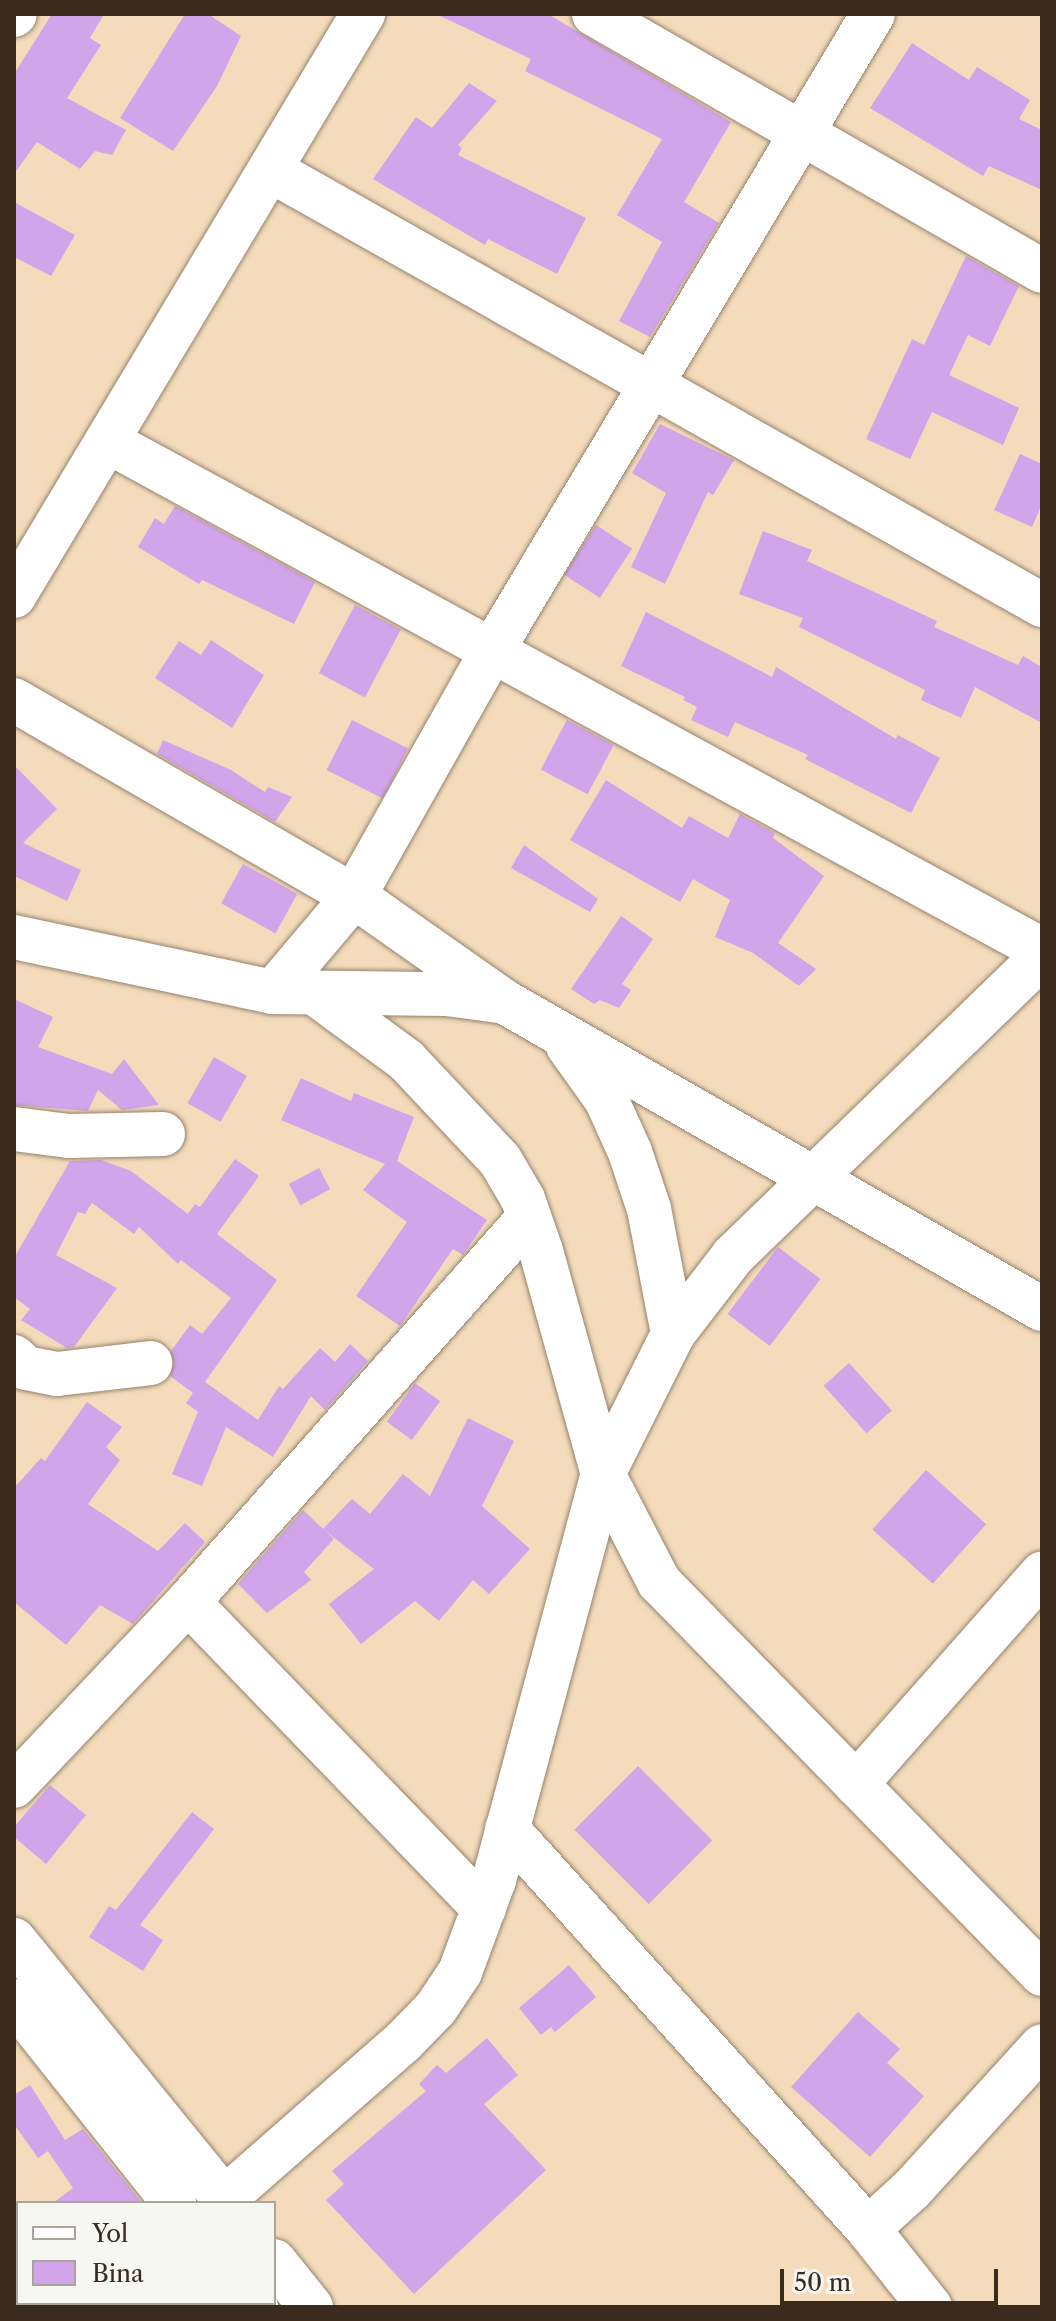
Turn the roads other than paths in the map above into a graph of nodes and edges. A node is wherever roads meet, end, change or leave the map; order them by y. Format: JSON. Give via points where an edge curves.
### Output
{"nodes":[{"id":1,"x":363,"y":14,"type":"edge"},
{"id":2,"x":594,"y":14,"type":"edge"},
{"id":3,"x":873,"y":14,"type":"edge"},
{"id":4,"x":800,"y":128,"type":"junction"},
{"id":5,"x":272,"y":171,"type":"junction"},
{"id":6,"x":1042,"y":271,"type":"edge"},
{"id":7,"x":654,"y":383,"type":"junction"},
{"id":8,"x":107,"y":441,"type":"junction"},
{"id":9,"x":14,"y":596,"type":"edge"},
{"id":10,"x":1042,"y":605,"type":"edge"},
{"id":11,"x":493,"y":649,"type":"junction"},
{"id":12,"x":14,"y":700,"type":"edge"},
{"id":13,"x":354,"y":896,"type":"junction"},
{"id":14,"x":14,"y":937,"type":"edge"},
{"id":15,"x":1042,"y":950,"type":"edge"},
{"id":16,"x":1042,"y":957,"type":"edge"},
{"id":17,"x":293,"y":992,"type":"junction"},
{"id":18,"x":505,"y":1002,"type":"junction"},
{"id":19,"x":557,"y":1031,"type":"junction"},
{"id":20,"x":14,"y":1129,"type":"edge"},
{"id":21,"x":163,"y":1134,"type":"dead end"},
{"id":22,"x":812,"y":1182,"type":"junction"},
{"id":23,"x":526,"y":1221,"type":"junction"},
{"id":24,"x":1042,"y":1309,"type":"edge"},
{"id":25,"x":673,"y":1334,"type":"junction"},
{"id":26,"x":14,"y":1357,"type":"edge"},
{"id":27,"x":150,"y":1363,"type":"dead end"},
{"id":28,"x":603,"y":1474,"type":"junction"},
{"id":29,"x":1042,"y":1574,"type":"edge"},
{"id":30,"x":188,"y":1602,"type":"junction"},
{"id":31,"x":856,"y":1784,"type":"junction"},
{"id":32,"x":14,"y":1786,"type":"edge"},
{"id":33,"x":507,"y":1829,"type":"junction"},
{"id":34,"x":484,"y":1909,"type":"junction"},
{"id":35,"x":14,"y":1940,"type":"edge"},
{"id":36,"x":1042,"y":1974,"type":"edge"},
{"id":37,"x":14,"y":2001,"type":"edge"},
{"id":38,"x":1042,"y":2046,"type":"edge"},
{"id":39,"x":172,"y":2201,"type":"edge"},
{"id":40,"x":226,"y":2201,"type":"edge"},
{"id":41,"x":868,"y":2229,"type":"junction"},
{"id":42,"x":276,"y":2263,"type":"edge"},
{"id":43,"x":311,"y":2307,"type":"edge"},
{"id":44,"x":930,"y":2307,"type":"edge"}],
"edges":[{"from":1,"to":5,"type":"street"},
{"from":2,"to":4,"type":"street"},
{"from":3,"to":4,"type":"street"},
{"from":4,"to":6,"type":"street"},
{"from":4,"to":7,"type":"street"},
{"from":5,"to":7,"type":"street"},
{"from":5,"to":8,"type":"street"},
{"from":7,"to":10,"type":"street"},
{"from":7,"to":11,"type":"street"},
{"from":8,"to":9,"type":"street"},
{"from":8,"to":11,"type":"street"},
{"from":11,"to":13,"type":"street"},
{"from":11,"to":15,"type":"street"},
{"from":12,"to":13,"type":"street"},
{"from":13,"to":17,"type":"street"},
{"from":13,"to":18,"type":"street"},
{"from":14,"to":17,"type":"street"},
{"from":16,"to":22,"type":"street"},
{"from":17,"to":18,"type":"street","via":[[447,994]]},
{"from":17,"to":23,"type":"street","via":[[406,1060],[500,1160],[523,1199]]},
{"from":18,"to":19,"type":"street"},
{"from":19,"to":22,"type":"street"},
{"from":19,"to":25,"type":"street","via":[[606,1099],[630,1152],[649,1209]]},
{"from":20,"to":21,"type":"street","via":[[69,1136]]},
{"from":22,"to":24,"type":"street"},
{"from":22,"to":25,"type":"street","via":[[733,1256]]},
{"from":23,"to":28,"type":"street","via":[[541,1251]]},
{"from":23,"to":30,"type":"street"},
{"from":25,"to":28,"type":"street"},
{"from":26,"to":27,"type":"street","via":[[26,1368],[57,1374]]},
{"from":28,"to":31,"type":"street","via":[[659,1582]]},
{"from":28,"to":33,"type":"street"},
{"from":29,"to":31,"type":"street"},
{"from":30,"to":32,"type":"street"},
{"from":30,"to":34,"type":"street"},
{"from":31,"to":36,"type":"street"},
{"from":33,"to":34,"type":"street"},
{"from":33,"to":41,"type":"street"},
{"from":34,"to":40,"type":"street","via":[[460,1972],[436,2008]]},
{"from":35,"to":40,"type":"street"},
{"from":37,"to":39,"type":"street"},
{"from":38,"to":41,"type":"street","via":[[912,2189]]},
{"from":41,"to":44,"type":"street"},
{"from":42,"to":43,"type":"street"}]}
